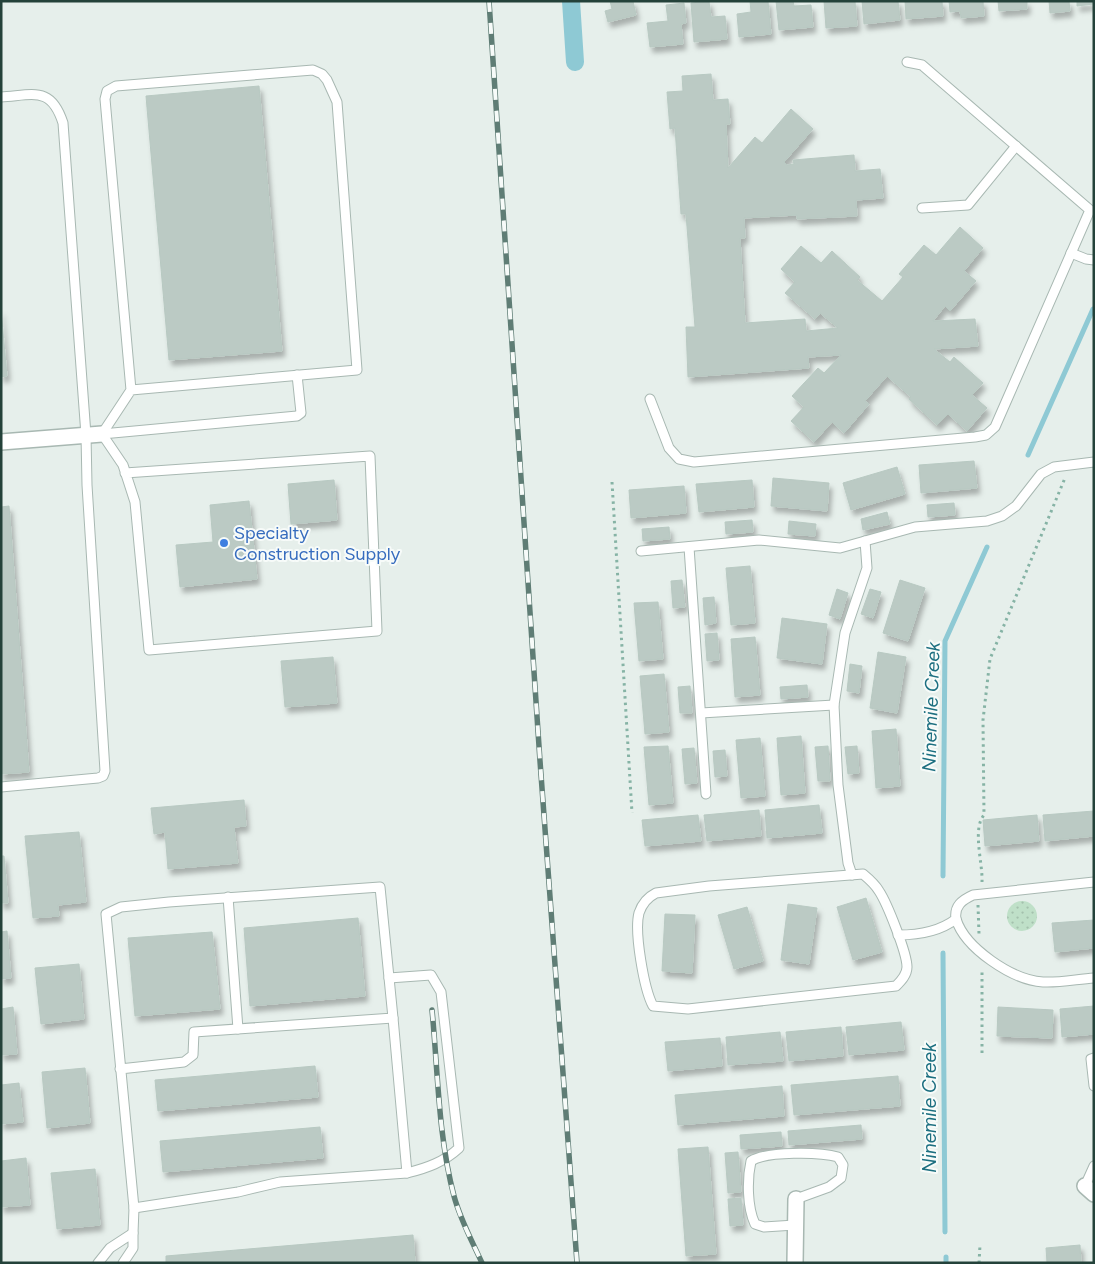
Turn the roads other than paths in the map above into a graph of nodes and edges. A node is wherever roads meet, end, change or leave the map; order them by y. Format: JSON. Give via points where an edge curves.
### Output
{"nodes":[{"id":1,"x":907,"y":62,"type":"dead end"},
{"id":2,"x":1,"y":97,"type":"edge"},
{"id":3,"x":1016,"y":146,"type":"junction"},
{"id":4,"x":922,"y":208,"type":"dead end"},
{"id":5,"x":1092,"y":212,"type":"edge"},
{"id":6,"x":1071,"y":253,"type":"junction"},
{"id":7,"x":1094,"y":260,"type":"edge"},
{"id":8,"x":297,"y":375,"type":"junction"},
{"id":9,"x":131,"y":390,"type":"junction"},
{"id":10,"x":650,"y":399,"type":"dead end"},
{"id":11,"x":102,"y":434,"type":"junction"},
{"id":12,"x":86,"y":435,"type":"junction"},
{"id":13,"x":1,"y":442,"type":"edge"},
{"id":14,"x":1094,"y":462,"type":"edge"},
{"id":15,"x":125,"y":473,"type":"junction"},
{"id":16,"x":865,"y":541,"type":"junction"},
{"id":17,"x":689,"y":546,"type":"junction"},
{"id":18,"x":640,"y":551,"type":"dead end"},
{"id":19,"x":834,"y":705,"type":"junction"},
{"id":20,"x":701,"y":714,"type":"junction"},
{"id":21,"x":1,"y":787,"type":"edge"},
{"id":22,"x":706,"y":794,"type":"dead end"},
{"id":23,"x":852,"y":875,"type":"junction"},
{"id":24,"x":1094,"y":882,"type":"edge"},
{"id":25,"x":228,"y":897,"type":"junction"},
{"id":26,"x":956,"y":919,"type":"junction"},
{"id":27,"x":898,"y":935,"type":"junction"},
{"id":28,"x":389,"y":978,"type":"junction"},
{"id":29,"x":1094,"y":978,"type":"edge"},
{"id":30,"x":393,"y":1018,"type":"junction"},
{"id":31,"x":238,"y":1029,"type":"junction"},
{"id":32,"x":1094,"y":1058,"type":"edge"},
{"id":33,"x":120,"y":1069,"type":"junction"},
{"id":34,"x":1094,"y":1086,"type":"edge"},
{"id":35,"x":1094,"y":1166,"type":"edge"},
{"id":36,"x":407,"y":1173,"type":"junction"},
{"id":37,"x":1090,"y":1190,"type":"edge"},
{"id":38,"x":796,"y":1199,"type":"joint"},
{"id":39,"x":134,"y":1208,"type":"junction"},
{"id":40,"x":795,"y":1225,"type":"junction"},
{"id":41,"x":133,"y":1233,"type":"junction"},
{"id":42,"x":98,"y":1263,"type":"edge"},
{"id":43,"x":123,"y":1263,"type":"edge"},
{"id":44,"x":795,"y":1263,"type":"edge"}],
"edges":[{"from":1,"to":3,"type":"lane","via":[[922,65]]},
{"from":2,"to":12,"type":"lane","via":[[43,94],[55,103],[63,123]]},
{"from":3,"to":4,"type":"lane","via":[[968,205]]},
{"from":3,"to":5,"type":"lane"},
{"from":5,"to":6,"type":"lane"},
{"from":6,"to":7,"type":"lane"},
{"from":6,"to":10,"type":"lane","via":[[995,428],[986,435],[694,462],[679,459],[669,448]]},
{"from":8,"to":9,"type":"lane"},
{"from":8,"to":9,"type":"lane","via":[[357,370],[337,102],[327,80],[314,70],[116,86],[107,91],[105,99]]},
{"from":8,"to":11,"type":"lane","via":[[301,413],[297,416]]},
{"from":9,"to":11,"type":"lane"},
{"from":11,"to":12,"type":"street"},
{"from":11,"to":15,"type":"lane","via":[[123,464]]},
{"from":12,"to":13,"type":"street"},
{"from":12,"to":21,"type":"lane","via":[[104,772],[100,778]]},
{"from":14,"to":16,"type":"lane","via":[[1071,463],[1041,474],[1016,506],[1002,516],[987,521],[915,527]]},
{"from":15,"to":15,"type":"lane","via":[[135,502],[149,650],[378,631],[370,456]]},
{"from":16,"to":17,"type":"lane","via":[[840,548],[759,540]]},
{"from":16,"to":19,"type":"lane","via":[[867,568],[844,633]]},
{"from":17,"to":18,"type":"lane"},
{"from":17,"to":20,"type":"lane"},
{"from":19,"to":20,"type":"lane"},
{"from":19,"to":23,"type":"lane","via":[[838,786]]},
{"from":20,"to":22,"type":"lane"},
{"from":23,"to":27,"type":"lane","via":[[863,874],[878,888]]},
{"from":23,"to":27,"type":"lane","via":[[709,886],[649,896],[639,914],[638,928],[646,993],[653,1006],[688,1009],[887,989],[900,982],[907,967]]},
{"from":24,"to":26,"type":"lane","via":[[979,894],[961,901],[955,913]]},
{"from":25,"to":28,"type":"lane","via":[[380,887]]},
{"from":25,"to":31,"type":"lane"},
{"from":25,"to":33,"type":"lane","via":[[121,907],[106,914]]},
{"from":26,"to":27,"type":"lane","via":[[929,932]]},
{"from":26,"to":29,"type":"lane","via":[[960,932],[1000,966],[1042,982]]},
{"from":28,"to":30,"type":"lane"},
{"from":28,"to":36,"type":"lane","via":[[431,975],[442,992],[459,1148],[447,1159]]},
{"from":30,"to":31,"type":"lane"},
{"from":30,"to":36,"type":"lane"},
{"from":31,"to":33,"type":"lane","via":[[194,1032],[193,1055],[184,1062]]},
{"from":32,"to":34,"type":"lane","via":[[1091,1059]]},
{"from":33,"to":39,"type":"lane"},
{"from":35,"to":37,"type":"lane"},
{"from":36,"to":39,"type":"lane","via":[[280,1182]]},
{"from":38,"to":40,"type":"street"},
{"from":38,"to":40,"type":"lane","via":[[841,1178],[843,1165],[838,1157],[828,1154],[759,1157],[751,1162],[750,1201],[755,1224],[764,1227]]},
{"from":39,"to":41,"type":"lane"},
{"from":40,"to":44,"type":"street"},
{"from":41,"to":42,"type":"lane","via":[[110,1248]]},
{"from":41,"to":43,"type":"lane","via":[[133,1248]]}]}
